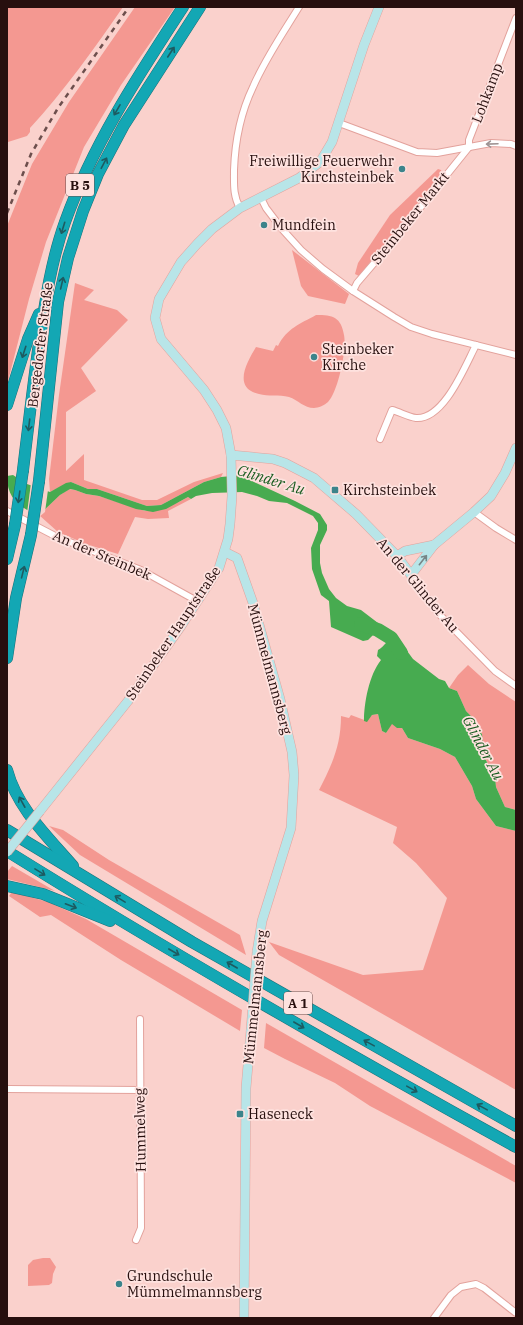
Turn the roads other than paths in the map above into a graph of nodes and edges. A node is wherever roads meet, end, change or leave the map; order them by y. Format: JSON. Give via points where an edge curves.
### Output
{"nodes":[{"id":1,"x":183,"y":7,"type":"edge"},
{"id":2,"x":200,"y":7,"type":"edge"},
{"id":3,"x":299,"y":7,"type":"edge"},
{"id":4,"x":379,"y":7,"type":"edge"},
{"id":5,"x":516,"y":18,"type":"edge"},
{"id":6,"x":339,"y":123,"type":"junction"},
{"id":7,"x":516,"y":146,"type":"edge"},
{"id":8,"x":469,"y":147,"type":"junction"},
{"id":9,"x":262,"y":198,"type":"junction"},
{"id":10,"x":240,"y":208,"type":"junction"},
{"id":11,"x":353,"y":291,"type":"junction"},
{"id":12,"x":45,"y":303,"type":"junction"},
{"id":13,"x":476,"y":345,"type":"junction"},
{"id":14,"x":516,"y":355,"type":"edge"},
{"id":15,"x":7,"y":405,"type":"edge"},
{"id":16,"x":380,"y":439,"type":"dead end"},
{"id":17,"x":516,"y":448,"type":"edge"},
{"id":18,"x":231,"y":455,"type":"junction"},
{"id":19,"x":7,"y":510,"type":"edge"},
{"id":20,"x":474,"y":512,"type":"junction"},
{"id":21,"x":516,"y":540,"type":"edge"},
{"id":22,"x":434,"y":545,"type":"junction"},
{"id":23,"x":225,"y":552,"type":"junction"},
{"id":24,"x":397,"y":556,"type":"junction"},
{"id":25,"x":7,"y":559,"type":"edge"},
{"id":26,"x":411,"y":575,"type":"junction"},
{"id":27,"x":197,"y":601,"type":"junction"},
{"id":28,"x":7,"y":658,"type":"edge"},
{"id":29,"x":516,"y":686,"type":"edge"},
{"id":30,"x":7,"y":770,"type":"edge"},
{"id":31,"x":7,"y":830,"type":"edge"},
{"id":32,"x":7,"y":852,"type":"edge"},
{"id":33,"x":82,"y":876,"type":"junction"},
{"id":34,"x":7,"y":886,"type":"edge"},
{"id":35,"x":141,"y":933,"type":"junction"},
{"id":36,"x":140,"y":1019,"type":"dead end"},
{"id":37,"x":7,"y":1089,"type":"edge"},
{"id":38,"x":139,"y":1090,"type":"junction"},
{"id":39,"x":516,"y":1126,"type":"edge"},
{"id":40,"x":516,"y":1147,"type":"edge"},
{"id":41,"x":136,"y":1240,"type":"dead end"},
{"id":42,"x":516,"y":1312,"type":"edge"},
{"id":43,"x":244,"y":1318,"type":"edge"},
{"id":44,"x":434,"y":1318,"type":"edge"}],
"edges":[{"from":1,"to":12,"type":"highway","name":"Bergedorfer Straße","number":"B 5","one_way":true,"via":[[133,83],[86,169],[64,223]]},
{"from":28,"to":2,"type":"highway","name":"Bergedorfer Straße","number":"B 5","one_way":true,"bridge":true,"via":[[16,598],[32,535],[58,302],[68,258],[98,174],[124,125]]},
{"from":3,"to":10,"type":"street","via":[[265,62],[252,87],[244,112],[234,171],[234,191]]},
{"from":4,"to":6,"type":"street","name":"Steinbeker Hauptstraße"},
{"from":5,"to":8,"type":"street","name":"Lohkamp","via":[[469,140]]},
{"from":6,"to":8,"type":"street","via":[[417,152],[437,153]]},
{"from":6,"to":9,"type":"street","name":"Steinbeker Hauptstraße","via":[[332,142],[320,162],[299,178]]},
{"from":7,"to":8,"type":"street","one_way":true,"via":[[491,143]]},
{"from":8,"to":11,"type":"street","name":"Steinbeker Markt"},
{"from":9,"to":10,"type":"street","name":"Steinbeker Hauptstraße"},
{"from":9,"to":11,"type":"street","via":[[266,208],[301,250]]},
{"from":10,"to":18,"type":"street","name":"Steinbeker Hauptstraße","via":[[212,229],[181,262],[159,299],[155,318],[164,343],[204,390],[223,420]]},
{"from":11,"to":13,"type":"street","via":[[411,326]]},
{"from":12,"to":15,"type":"highway","one_way":true,"via":[[28,339]]},
{"from":12,"to":25,"type":"highway","name":"Bergedorfer Straße","number":"B 5","one_way":true,"bridge":true,"via":[[15,525]]},
{"from":13,"to":14,"type":"street"},
{"from":13,"to":16,"type":"street","via":[[447,399],[440,407],[428,416],[416,418],[392,410]]},
{"from":17,"to":20,"type":"street","via":[[491,496]]},
{"from":18,"to":23,"type":"street","name":"Steinbeker Hauptstraße","via":[[232,496]]},
{"from":18,"to":24,"type":"street","name":"An der Glinder Au","via":[[274,459],[314,478],[356,514]]},
{"from":19,"to":27,"type":"street","name":"An der Steinbek","via":[[57,537],[141,570]]},
{"from":20,"to":21,"type":"street"},
{"from":20,"to":22,"type":"street"},
{"from":22,"to":24,"type":"street","via":[[405,551]]},
{"from":26,"to":22,"type":"street","one_way":true},
{"from":23,"to":27,"type":"street","name":"Steinbeker Hauptstraße","via":[[219,568]]},
{"from":23,"to":43,"type":"street","name":"Mümmelmannsberg","bridge":true,"via":[[238,558],[253,603],[287,726],[294,775],[291,828],[262,921],[257,952],[246,1088]]},
{"from":24,"to":26,"type":"street","name":"An der Glinder Au"},
{"from":26,"to":29,"type":"street","name":"An der Glinder Au","via":[[438,612],[495,671]]},
{"from":27,"to":32,"type":"street","name":"Steinbeker Hauptstraße","bridge":true,"via":[[128,701]]},
{"from":33,"to":30,"type":"highway","one_way":true,"via":[[25,808]]},
{"from":31,"to":33,"type":"highway","number":"A 1"},
{"from":32,"to":35,"type":"highway","number":"A 1","one_way":true},
{"from":39,"to":33,"type":"highway","number":"A 1","one_way":true,"via":[[291,999]]},
{"from":34,"to":35,"type":"highway","one_way":true,"via":[[43,894]]},
{"from":35,"to":40,"type":"highway","number":"A 1","one_way":true,"via":[[357,1059]]},
{"from":36,"to":38,"type":"street","name":"Hummelweg"},
{"from":37,"to":38,"type":"street"},
{"from":38,"to":41,"type":"street","name":"Hummelweg","via":[[140,1228]]},
{"from":42,"to":44,"type":"street","via":[[484,1288],[470,1284],[461,1287],[452,1295]]}]}
